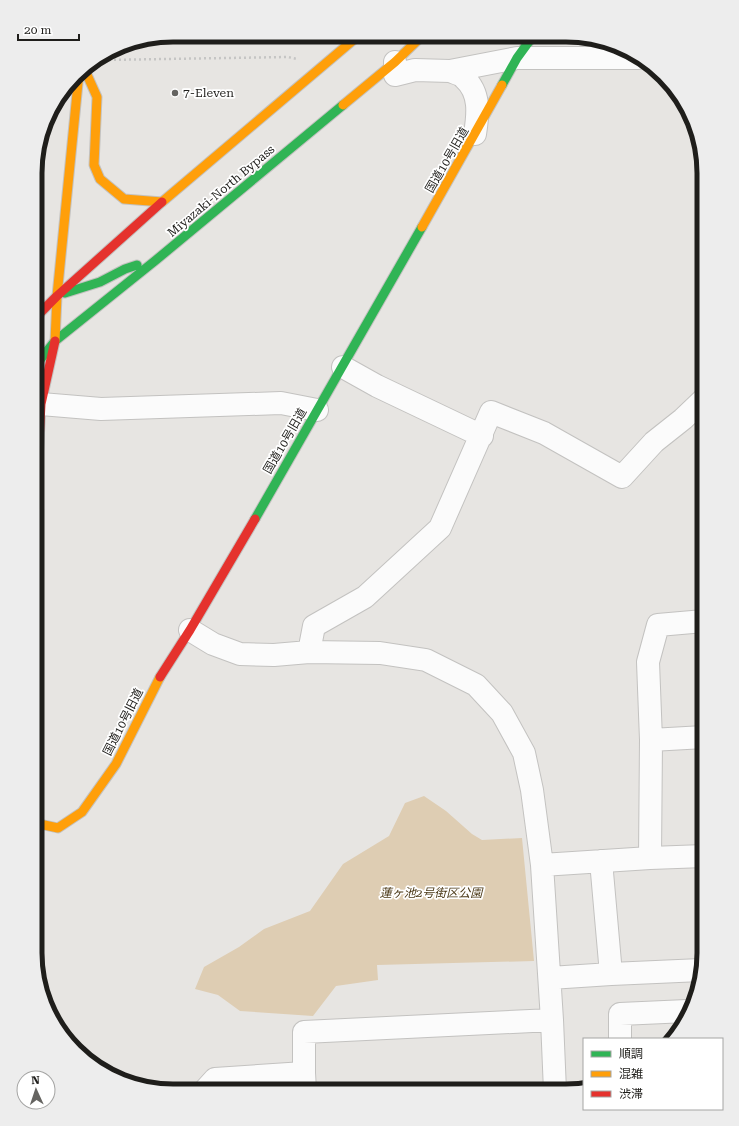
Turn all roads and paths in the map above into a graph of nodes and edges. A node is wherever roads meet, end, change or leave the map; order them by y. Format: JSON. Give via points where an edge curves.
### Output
{"nodes":[{"id":1,"x":351,"y":42,"type":"edge"},
{"id":2,"x":416,"y":42,"type":"edge"},
{"id":3,"x":529,"y":42,"type":"edge"},
{"id":4,"x":517,"y":58,"type":"junction"},
{"id":5,"x":628,"y":58,"type":"edge"},
{"id":6,"x":108,"y":60,"type":"edge"},
{"id":7,"x":327,"y":62,"type":"junction"},
{"id":8,"x":395,"y":62,"type":"junction"},
{"id":9,"x":450,"y":71,"type":"junction"},
{"id":10,"x":87,"y":75,"type":"edge"},
{"id":11,"x":78,"y":84,"type":"edge"},
{"id":12,"x":475,"y":134,"type":"junction"},
{"id":13,"x":162,"y":202,"type":"junction"},
{"id":14,"x":156,"y":260,"type":"junction"},
{"id":15,"x":57,"y":296,"type":"junction"},
{"id":16,"x":42,"y":311,"type":"edge"},
{"id":17,"x":55,"y":341,"type":"junction"},
{"id":18,"x":42,"y":345,"type":"dead end"},
{"id":19,"x":42,"y":357,"type":"edge"},
{"id":20,"x":342,"y":367,"type":"junction"},
{"id":21,"x":42,"y":400,"type":"edge"},
{"id":22,"x":42,"y":404,"type":"edge"},
{"id":23,"x":697,"y":406,"type":"edge"},
{"id":24,"x":317,"y":410,"type":"junction"},
{"id":25,"x":482,"y":436,"type":"junction"},
{"id":26,"x":697,"y":622,"type":"edge"},
{"id":27,"x":190,"y":630,"type":"junction"},
{"id":28,"x":309,"y":652,"type":"junction"},
{"id":29,"x":697,"y":737,"type":"edge"},
{"id":30,"x":651,"y":740,"type":"junction"},
{"id":31,"x":42,"y":825,"type":"edge"},
{"id":32,"x":697,"y":856,"type":"edge"},
{"id":33,"x":650,"y":858,"type":"junction"},
{"id":34,"x":601,"y":861,"type":"junction"},
{"id":35,"x":542,"y":865,"type":"junction"},
{"id":36,"x":696,"y":970,"type":"edge"},
{"id":37,"x":611,"y":974,"type":"junction"},
{"id":38,"x":550,"y":978,"type":"junction"},
{"id":39,"x":683,"y":1011,"type":"edge"},
{"id":40,"x":552,"y":1020,"type":"junction"},
{"id":41,"x":620,"y":1038,"type":"edge"},
{"id":42,"x":304,"y":1082,"type":"edge"},
{"id":43,"x":210,"y":1084,"type":"edge"},
{"id":44,"x":555,"y":1084,"type":"edge"}],
"edges":[{"from":1,"to":7,"type":"main road"},
{"from":2,"to":8,"type":"main road","name":"Miyazaki-North Bypass"},
{"from":3,"to":4,"type":"main road","name":"国道10号旧道"},
{"from":4,"to":5,"type":"street"},
{"from":4,"to":9,"type":"street"},
{"from":4,"to":12,"type":"main road","name":"国道10号旧道"},
{"from":6,"to":7,"type":"path","via":[[288,57],[313,63]]},
{"from":7,"to":13,"type":"main road"},
{"from":8,"to":9,"type":"street","via":[[395,75],[415,70]]},
{"from":8,"to":14,"type":"main road","name":"Miyazaki-North Bypass"},
{"from":9,"to":12,"type":"street","via":[[464,77],[474,91],[477,105]]},
{"from":10,"to":13,"type":"main road","via":[[97,97],[94,165],[100,179],[124,199]]},
{"from":11,"to":15,"type":"main road"},
{"from":12,"to":20,"type":"main road","name":"国道10号旧道"},
{"from":13,"to":15,"type":"main road"},
{"from":14,"to":15,"type":"main road","via":[[125,269],[100,282]]},
{"from":14,"to":17,"type":"main road","name":"Miyazaki-North Bypass"},
{"from":15,"to":16,"type":"main road"},
{"from":15,"to":17,"type":"main road"},
{"from":17,"to":18,"type":"main road"},
{"from":17,"to":19,"type":"main road","name":"Miyazaki-North Bypass"},
{"from":17,"to":21,"type":"main road"},
{"from":20,"to":24,"type":"main road","name":"国道10号旧道"},
{"from":20,"to":25,"type":"street"},
{"from":22,"to":24,"type":"street","via":[[101,409],[281,404]]},
{"from":23,"to":25,"type":"street","via":[[654,442],[622,477],[544,433],[491,412]]},
{"from":24,"to":27,"type":"main road","name":"国道10号旧道"},
{"from":25,"to":28,"type":"street","via":[[440,528],[365,597],[314,626]]},
{"from":26,"to":30,"type":"street","via":[[658,625],[648,662]]},
{"from":27,"to":28,"type":"street","via":[[213,644],[240,654]]},
{"from":27,"to":31,"type":"main road","name":"国道10号旧道","via":[[158,681],[116,764],[82,812],[58,828]]},
{"from":28,"to":35,"type":"street","via":[[380,653],[426,660],[476,685],[502,713],[524,753],[532,790]]},
{"from":29,"to":30,"type":"street"},
{"from":30,"to":33,"type":"street"},
{"from":32,"to":33,"type":"street"},
{"from":33,"to":34,"type":"street"},
{"from":34,"to":35,"type":"street"},
{"from":34,"to":37,"type":"street"},
{"from":35,"to":38,"type":"street"},
{"from":36,"to":37,"type":"street"},
{"from":37,"to":38,"type":"street"},
{"from":38,"to":40,"type":"street"},
{"from":39,"to":41,"type":"street","via":[[620,1014]]},
{"from":40,"to":42,"type":"street","via":[[304,1032]]},
{"from":40,"to":44,"type":"street"},
{"from":42,"to":43,"type":"street","via":[[215,1079]]}]}
